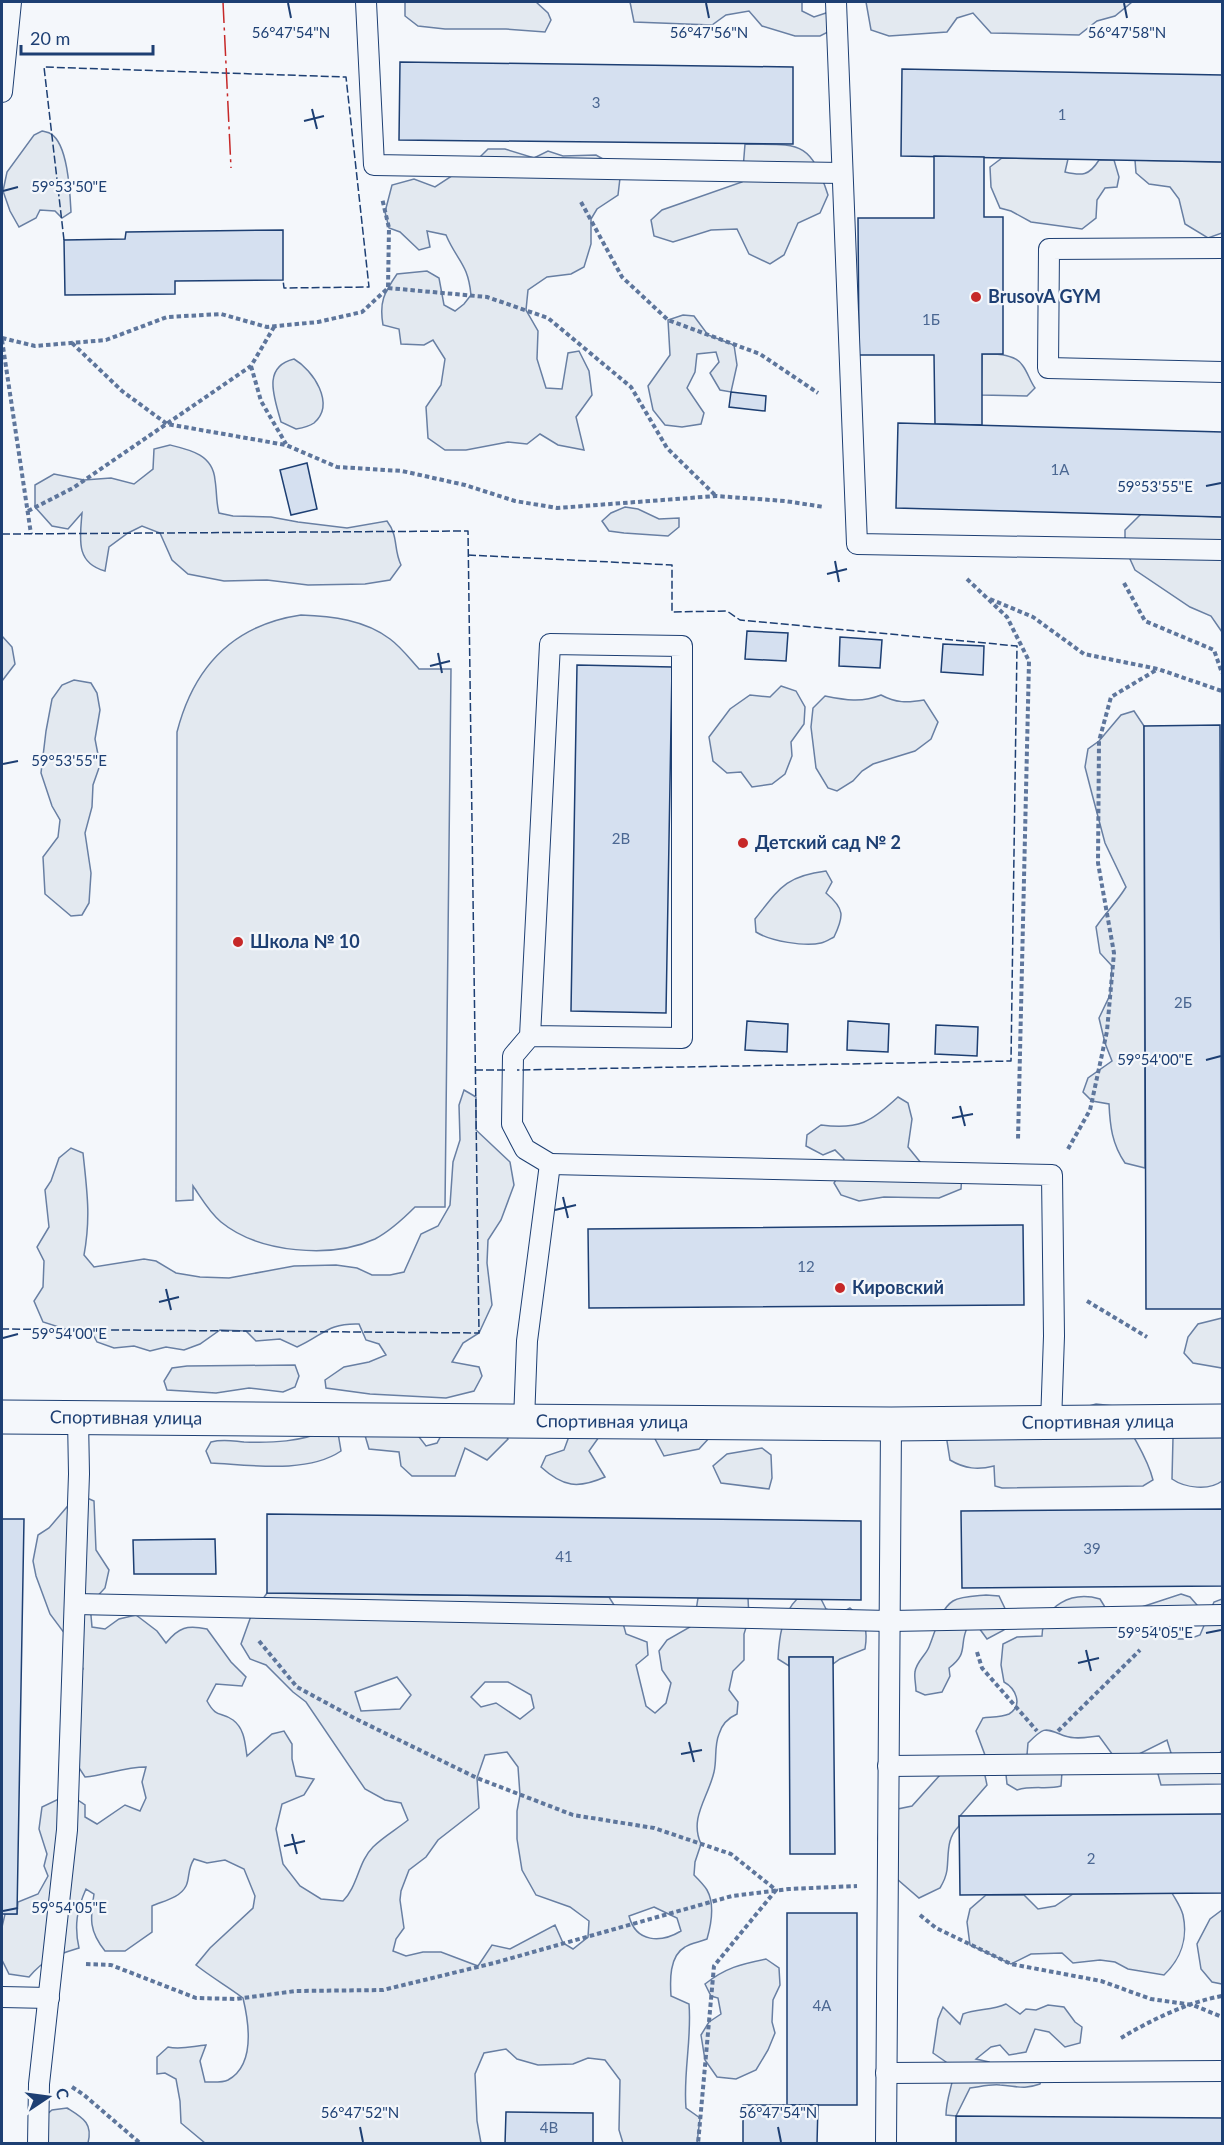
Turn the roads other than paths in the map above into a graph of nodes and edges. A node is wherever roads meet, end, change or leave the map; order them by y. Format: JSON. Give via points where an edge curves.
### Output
{"nodes":[{"id":1,"x":366,"y":2,"type":"edge"},
{"id":2,"x":836,"y":2,"type":"edge"},
{"id":3,"x":8,"y":10,"type":"edge"},
{"id":4,"x":2,"y":92,"type":"edge"},
{"id":5,"x":842,"y":173,"type":"junction"},
{"id":6,"x":1222,"y":248,"type":"edge"},
{"id":7,"x":1222,"y":372,"type":"edge"},
{"id":8,"x":1222,"y":550,"type":"edge"},
{"id":9,"x":530,"y":1036,"type":"junction"},
{"id":10,"x":550,"y":1164,"type":"junction"},
{"id":11,"x":2,"y":1417,"type":"edge"},
{"id":12,"x":78,"y":1418,"type":"junction"},
{"id":13,"x":524,"y":1421,"type":"junction"},
{"id":14,"x":1222,"y":1421,"type":"edge"},
{"id":15,"x":1052,"y":1422,"type":"junction"},
{"id":16,"x":891,"y":1424,"type":"junction"},
{"id":17,"x":75,"y":1604,"type":"junction"},
{"id":18,"x":1222,"y":1615,"type":"edge"},
{"id":19,"x":890,"y":1621,"type":"junction"},
{"id":20,"x":1222,"y":1763,"type":"edge"},
{"id":21,"x":888,"y":1766,"type":"junction"},
{"id":22,"x":2,"y":1997,"type":"edge"},
{"id":23,"x":49,"y":1998,"type":"junction"},
{"id":24,"x":1222,"y":2071,"type":"edge"},
{"id":25,"x":886,"y":2073,"type":"junction"},
{"id":26,"x":38,"y":2144,"type":"edge"},
{"id":27,"x":886,"y":2144,"type":"edge"}],
"edges":[{"from":1,"to":5,"type":"lane","via":[[374,165]]},
{"from":2,"to":5,"type":"lane"},
{"from":3,"to":4,"type":"lane"},
{"from":5,"to":8,"type":"lane","via":[[857,544]]},
{"from":6,"to":7,"type":"lane","via":[[1048,249],[1048,368]]},
{"from":9,"to":9,"type":"lane","via":[[682,1038],[682,646],[550,644]]},
{"from":9,"to":10,"type":"lane","via":[[513,1056],[512,1124],[525,1149]]},
{"from":10,"to":13,"type":"lane","via":[[527,1341]]},
{"from":10,"to":15,"type":"lane","via":[[1052,1175]]},
{"from":11,"to":12,"type":"street","name":"Спортивная улица"},
{"from":12,"to":13,"type":"street","name":"Спортивная улица"},
{"from":12,"to":17,"type":"lane"},
{"from":13,"to":16,"type":"street","name":"Спортивная улица"},
{"from":14,"to":15,"type":"street","name":"Спортивная улица"},
{"from":15,"to":16,"type":"street","name":"Спортивная улица"},
{"from":16,"to":19,"type":"lane"},
{"from":17,"to":19,"type":"lane"},
{"from":17,"to":23,"type":"lane","via":[[67,1830]]},
{"from":18,"to":19,"type":"lane"},
{"from":19,"to":21,"type":"lane"},
{"from":20,"to":21,"type":"lane"},
{"from":21,"to":25,"type":"lane"},
{"from":22,"to":23,"type":"lane"},
{"from":23,"to":26,"type":"lane"},
{"from":24,"to":25,"type":"lane"},
{"from":25,"to":27,"type":"lane"}]}
